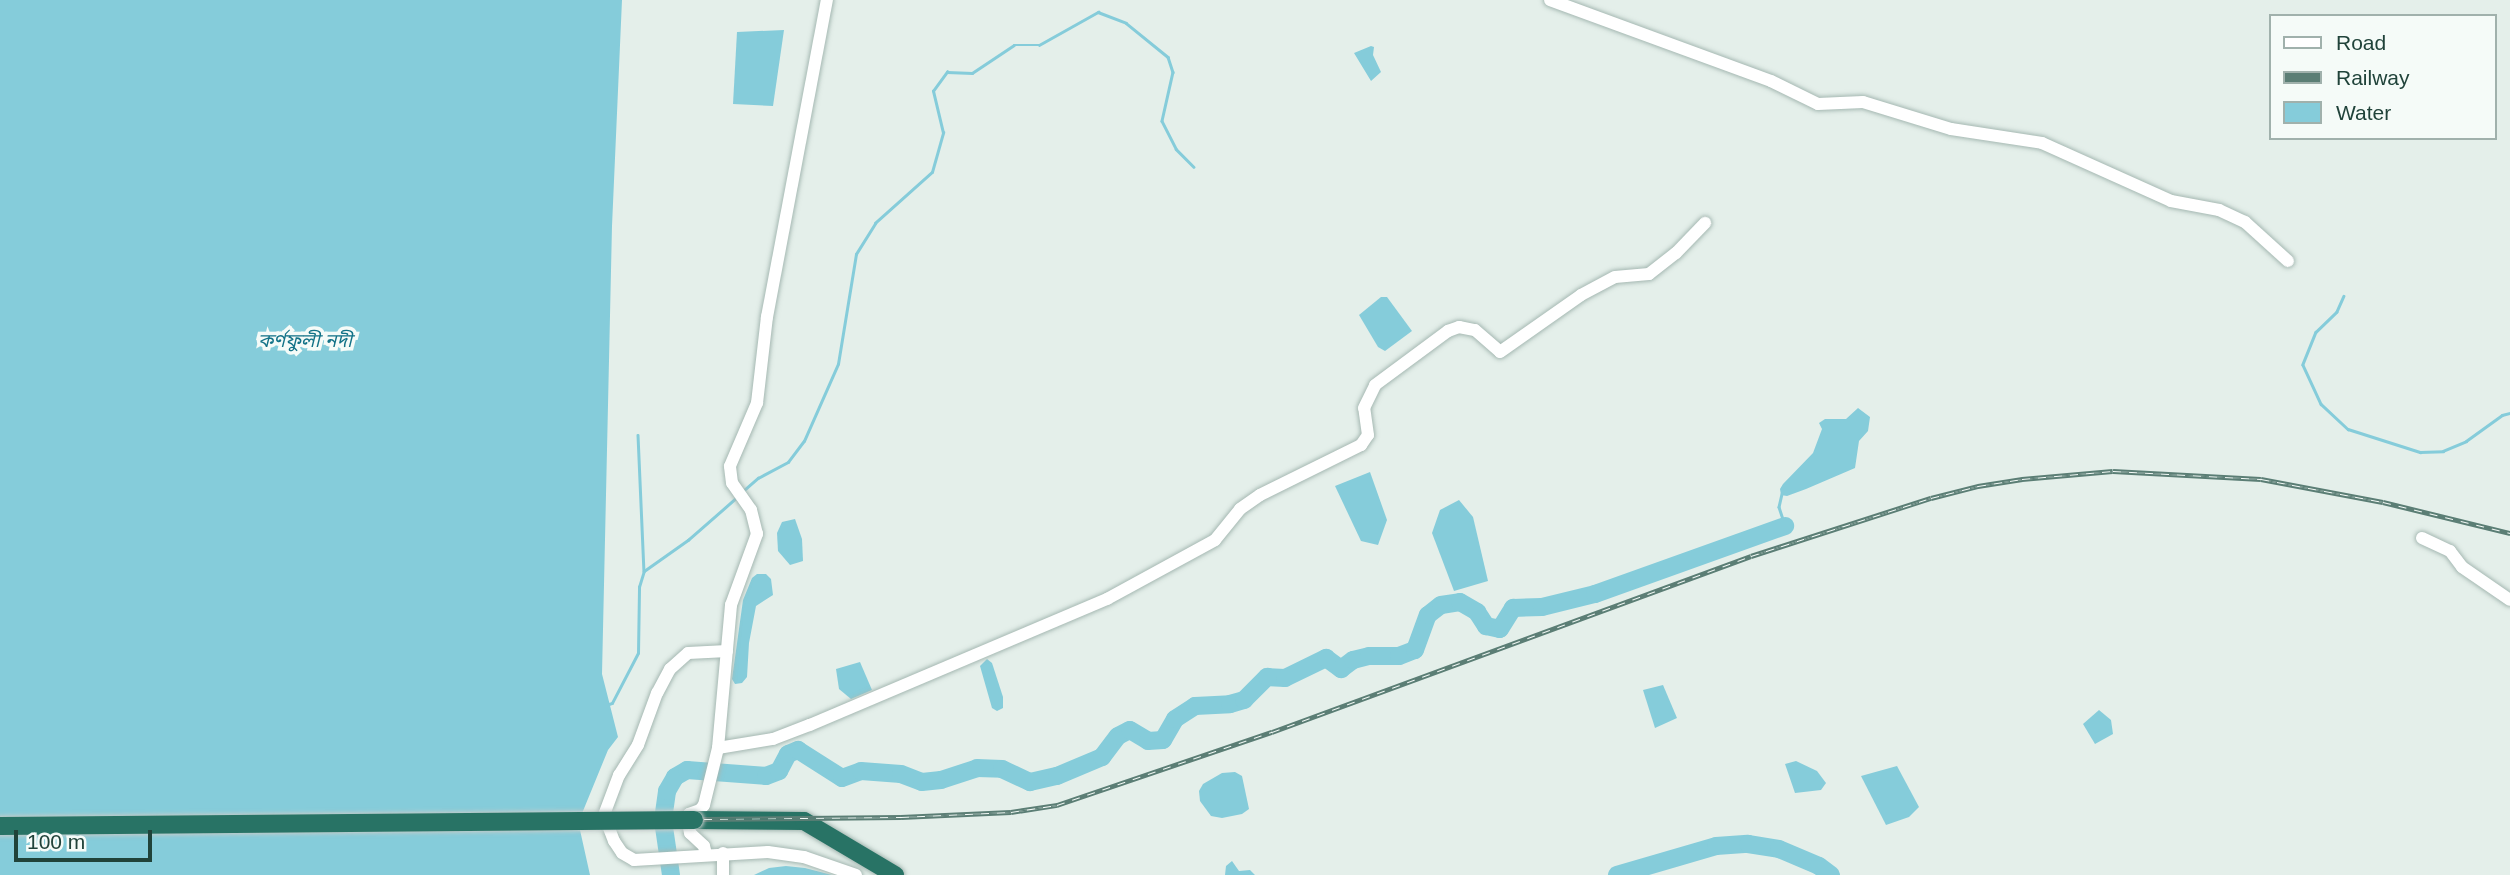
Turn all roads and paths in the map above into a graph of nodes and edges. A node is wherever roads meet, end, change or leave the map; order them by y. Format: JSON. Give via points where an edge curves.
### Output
{"nodes":[{"id":1,"x":827,"y":0,"type":"edge"},
{"id":2,"x":1550,"y":0,"type":"edge"},
{"id":3,"x":1705,"y":223,"type":"dead end"},
{"id":4,"x":2288,"y":261,"type":"dead end"},
{"id":5,"x":2422,"y":538,"type":"dead end"},
{"id":6,"x":2510,"y":600,"type":"edge"},
{"id":7,"x":727,"y":651,"type":"junction"},
{"id":8,"x":717,"y":754,"type":"junction"},
{"id":9,"x":0,"y":826,"type":"edge"},
{"id":10,"x":723,"y":853,"type":"junction"},
{"id":11,"x":706,"y":854,"type":"junction"},
{"id":12,"x":723,"y":875,"type":"edge"},
{"id":13,"x":856,"y":875,"type":"edge"},
{"id":14,"x":895,"y":875,"type":"edge"}],
"edges":[{"from":1,"to":7,"type":"street","via":[[767,317],[757,403],[730,466],[732,483],[751,510],[757,534],[734,592]]},
{"from":2,"to":4,"type":"street","via":[[1771,81],[1818,104],[1863,102],[1951,129],[2042,143],[2171,201],[2219,210],[2245,222]]},
{"from":3,"to":8,"type":"street","via":[[1649,274],[1615,277],[1500,352],[1475,330],[1459,327],[1448,331],[1369,393],[1364,408],[1368,435],[1361,445],[1260,495],[1240,509],[1214,540],[1107,599],[810,725]]},
{"from":5,"to":6,"type":"street","via":[[2450,551],[2462,567]]},
{"from":7,"to":8,"type":"street"},
{"from":7,"to":11,"type":"street","via":[[688,653],[676,660],[604,815],[622,853],[634,860]]},
{"from":8,"to":11,"type":"street","via":[[704,805],[689,814],[688,822],[690,833]]},
{"from":9,"to":14,"type":"highway","bridge":true,"via":[[804,821]]},
{"from":10,"to":11,"type":"street"},
{"from":10,"to":12,"type":"street"},
{"from":10,"to":13,"type":"street","via":[[782,853]]}]}
